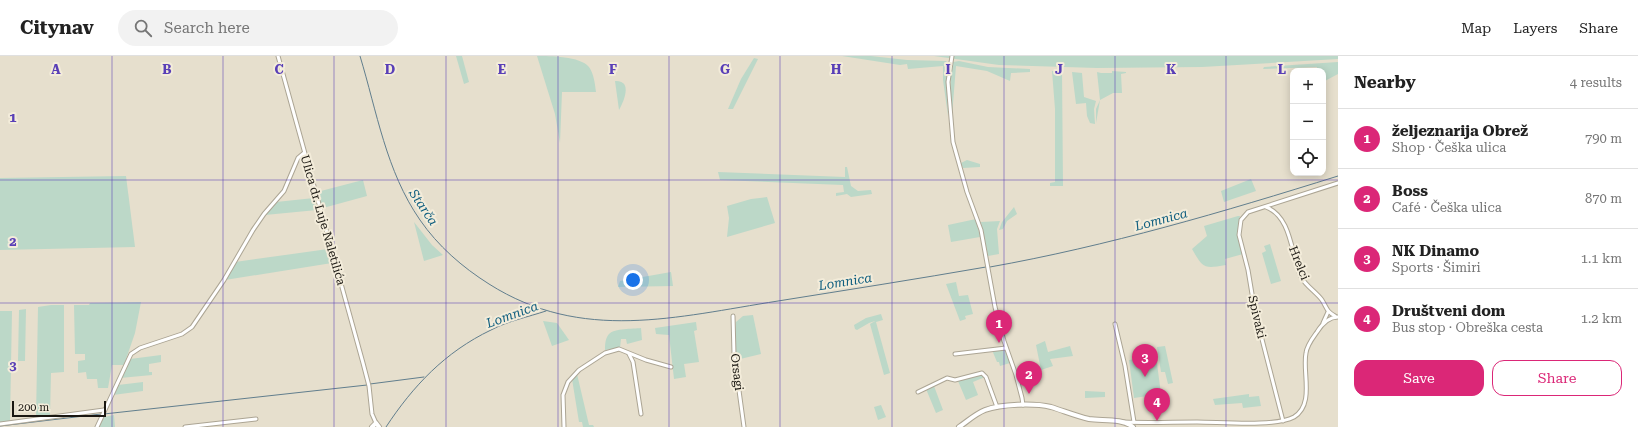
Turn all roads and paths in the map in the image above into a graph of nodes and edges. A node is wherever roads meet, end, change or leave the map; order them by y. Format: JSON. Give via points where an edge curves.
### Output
{"nodes":[{"id":1,"x":278,"y":56,"type":"edge"},
{"id":2,"x":952,"y":56,"type":"edge"},
{"id":3,"x":304,"y":153,"type":"junction"},
{"id":4,"x":1338,"y":183,"type":"edge"},
{"id":5,"x":1266,"y":207,"type":"junction"},
{"id":6,"x":1328,"y":312,"type":"junction"},
{"id":7,"x":733,"y":316,"type":"dead end"},
{"id":8,"x":1337,"y":317,"type":"edge"},
{"id":9,"x":1115,"y":324,"type":"dead end"},
{"id":10,"x":1322,"y":324,"type":"junction"},
{"id":11,"x":1006,"y":348,"type":"junction"},
{"id":12,"x":628,"y":353,"type":"junction"},
{"id":13,"x":955,"y":354,"type":"dead end"},
{"id":14,"x":671,"y":367,"type":"dead end"},
{"id":15,"x":918,"y":392,"type":"dead end"},
{"id":16,"x":1023,"y":405,"type":"junction"},
{"id":17,"x":997,"y":407,"type":"junction"},
{"id":18,"x":103,"y":411,"type":"junction"},
{"id":19,"x":641,"y":414,"type":"dead end"},
{"id":20,"x":256,"y":419,"type":"dead end"},
{"id":21,"x":1283,"y":420,"type":"junction"},
{"id":22,"x":1140,"y":422,"type":"junction"},
{"id":23,"x":0,"y":424,"type":"edge"},
{"id":24,"x":377,"y":425,"type":"edge"},
{"id":25,"x":1133,"y":425,"type":"edge"},
{"id":26,"x":97,"y":427,"type":"edge"},
{"id":27,"x":185,"y":427,"type":"edge"},
{"id":28,"x":372,"y":427,"type":"edge"},
{"id":29,"x":564,"y":427,"type":"edge"},
{"id":30,"x":744,"y":427,"type":"edge"},
{"id":31,"x":959,"y":427,"type":"edge"},
{"id":32,"x":1140,"y":427,"type":"edge"}],
"edges":[{"from":1,"to":3,"type":"street","name":"Ulica dr. Luje Naletilića"},
{"from":2,"to":11,"type":"street","via":[[948,82],[953,142],[981,230],[995,307]]},
{"from":3,"to":18,"type":"street","via":[[298,158],[284,191],[253,230],[224,280],[192,327],[182,334],[134,351]]},
{"from":3,"to":24,"type":"street","name":"Ulica dr. Luje Naletilića"},
{"from":4,"to":5,"type":"street"},
{"from":5,"to":6,"type":"street","name":"Hrelci","via":[[1281,220],[1301,277],[1323,301]]},
{"from":5,"to":21,"type":"street","name":"Spivaki","via":[[1245,214],[1239,225],[1239,235]]},
{"from":6,"to":8,"type":"street"},
{"from":6,"to":10,"type":"street"},
{"from":7,"to":30,"type":"street","name":"Orsagi","via":[[734,354]]},
{"from":8,"to":10,"type":"street"},
{"from":9,"to":25,"type":"street","via":[[1125,366]]},
{"from":10,"to":21,"type":"street","via":[[1306,352],[1307,384],[1302,407],[1294,417]]},
{"from":11,"to":13,"type":"street"},
{"from":11,"to":16,"type":"street"},
{"from":12,"to":14,"type":"street"},
{"from":12,"to":19,"type":"street","via":[[632,358]]},
{"from":12,"to":29,"type":"street","via":[[619,349],[610,352],[573,375],[563,395]]},
{"from":15,"to":17,"type":"street","via":[[947,378],[955,380],[982,373],[986,377]]},
{"from":16,"to":17,"type":"main road"},
{"from":16,"to":25,"type":"main road","via":[[1051,407],[1095,420],[1123,421]]},
{"from":17,"to":31,"type":"main road","via":[[979,413]]},
{"from":18,"to":23,"type":"street"},
{"from":18,"to":26,"type":"street"},
{"from":20,"to":27,"type":"street"},
{"from":21,"to":22,"type":"street","via":[[1268,423]]},
{"from":22,"to":25,"type":"street"},
{"from":22,"to":32,"type":"street"},
{"from":24,"to":28,"type":"main road"}]}
